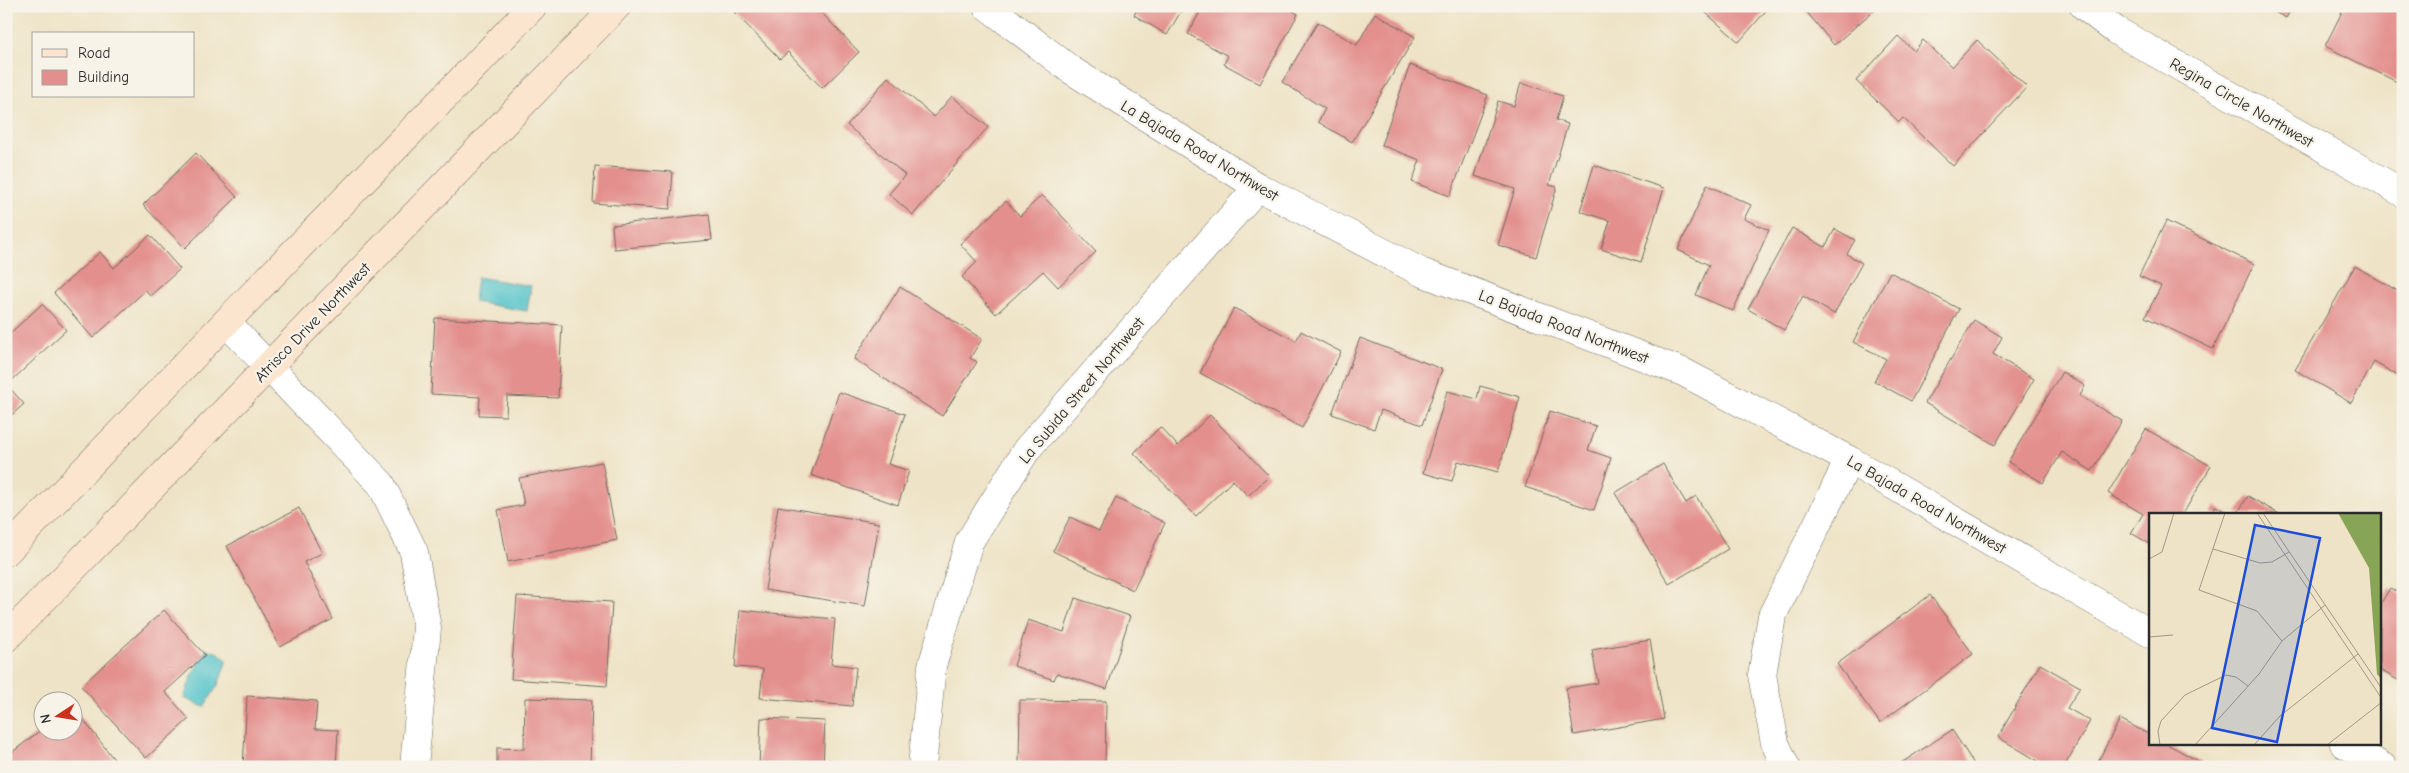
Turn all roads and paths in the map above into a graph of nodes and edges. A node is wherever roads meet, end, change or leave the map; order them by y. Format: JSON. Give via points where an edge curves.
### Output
{"nodes":[{"id":1,"x":533,"y":6,"type":"edge"},
{"id":2,"x":617,"y":6,"type":"edge"},
{"id":3,"x":986,"y":6,"type":"edge"},
{"id":4,"x":2084,"y":6,"type":"edge"},
{"id":5,"x":1258,"y":187,"type":"junction"},
{"id":6,"x":2403,"y":193,"type":"edge"},
{"id":7,"x":226,"y":322,"type":"junction"},
{"id":8,"x":268,"y":368,"type":"junction"},
{"id":9,"x":1849,"y":460,"type":"junction"},
{"id":10,"x":6,"y":552,"type":"edge"},
{"id":11,"x":2149,"y":632,"type":"edge"},
{"id":12,"x":6,"y":638,"type":"edge"},
{"id":13,"x":2347,"y":746,"type":"edge"},
{"id":14,"x":414,"y":767,"type":"edge"},
{"id":15,"x":922,"y":767,"type":"edge"},
{"id":16,"x":1786,"y":767,"type":"edge"},
{"id":17,"x":2383,"y":767,"type":"edge"}],
"edges":[{"from":1,"to":7,"type":"main road"},
{"from":2,"to":8,"type":"main road","name":"Atrisco Drive Northwest"},
{"from":3,"to":5,"type":"street","name":"La Bajada Road Northwest","via":[[1071,70]]},
{"from":4,"to":6,"type":"street","name":"Regina Circle Northwest","via":[[2115,30]]},
{"from":5,"to":9,"type":"street","name":"La Bajada Road Northwest","via":[[1421,272],[1683,372]]},
{"from":5,"to":15,"type":"street","name":"La Subida Street Northwest","via":[[1027,449],[969,542],[932,666]]},
{"from":7,"to":8,"type":"street"},
{"from":7,"to":10,"type":"main road"},
{"from":8,"to":12,"type":"main road","name":"Atrisco Drive Northwest"},
{"from":8,"to":14,"type":"street","via":[[381,484],[414,552],[427,628]]},
{"from":9,"to":11,"type":"street","name":"La Bajada Road Northwest"},
{"from":9,"to":16,"type":"street","via":[[1772,616],[1762,675],[1775,743]]},
{"from":13,"to":17,"type":"street"}]}
